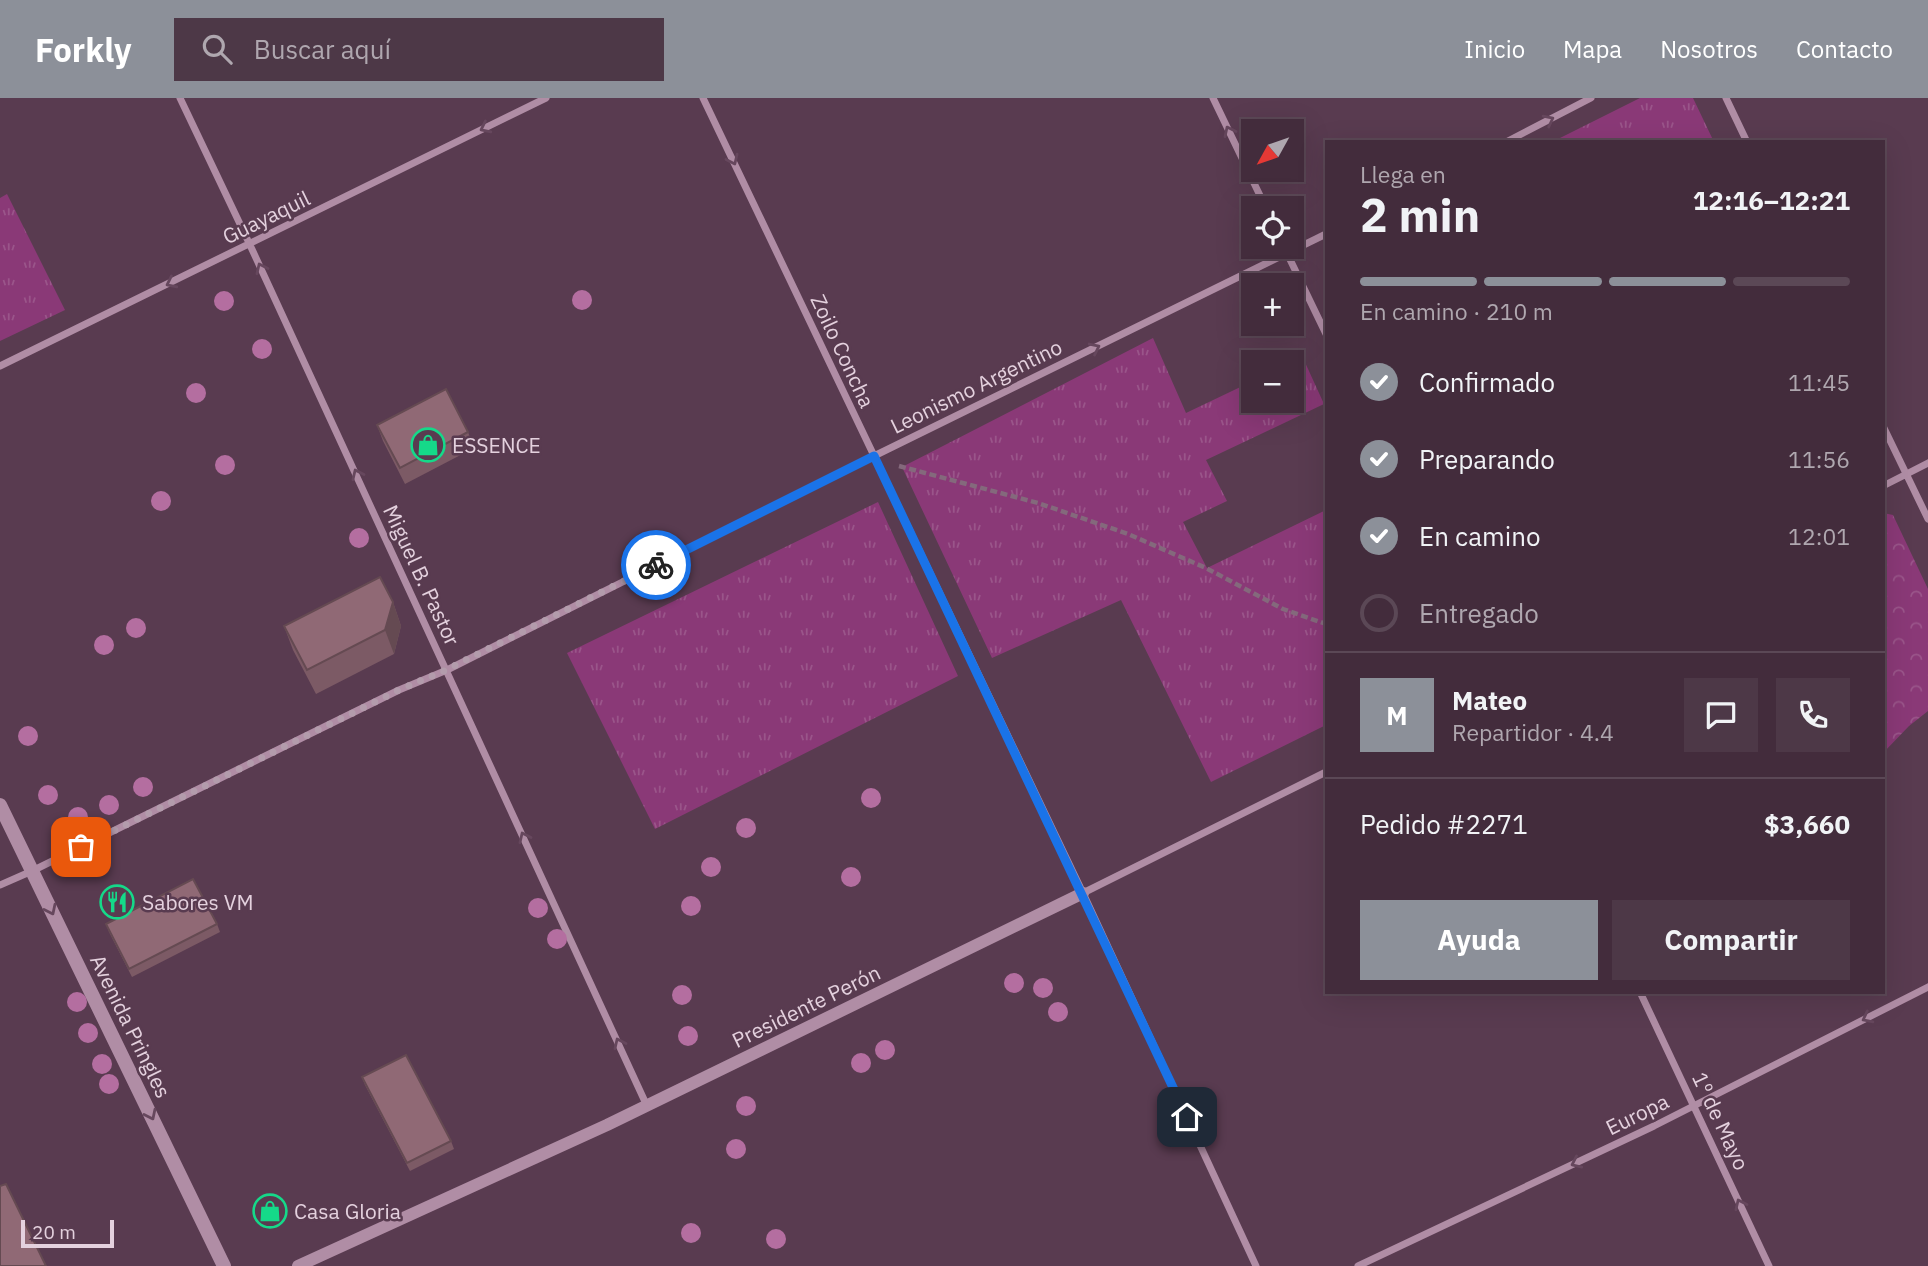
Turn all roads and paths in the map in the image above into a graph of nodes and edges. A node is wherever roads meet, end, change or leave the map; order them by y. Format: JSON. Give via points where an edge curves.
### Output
{"nodes":[{"id":1,"x":180,"y":98,"type":"edge"},
{"id":2,"x":546,"y":98,"type":"edge"},
{"id":3,"x":703,"y":98,"type":"edge"},
{"id":4,"x":1213,"y":98,"type":"edge"},
{"id":5,"x":1591,"y":98,"type":"edge"},
{"id":6,"x":1726,"y":98,"type":"edge"},
{"id":7,"x":1510,"y":140,"type":"edge"},
{"id":8,"x":1746,"y":140,"type":"edge"},
{"id":9,"x":1260,"y":196,"type":"edge"},
{"id":10,"x":1325,"y":234,"type":"edge"},
{"id":11,"x":1304,"y":243,"type":"edge"},
{"id":12,"x":250,"y":245,"type":"junction"},
{"id":13,"x":1268,"y":259,"type":"edge"},
{"id":14,"x":1290,"y":259,"type":"edge"},
{"id":15,"x":1325,"y":332,"type":"edge"},
{"id":16,"x":0,"y":366,"type":"edge"},
{"id":17,"x":1885,"y":430,"type":"edge"},
{"id":18,"x":874,"y":456,"type":"junction"},
{"id":19,"x":1928,"y":463,"type":"edge"},
{"id":20,"x":1906,"y":474,"type":"junction"},
{"id":21,"x":1885,"y":485,"type":"edge"},
{"id":22,"x":1928,"y":519,"type":"edge"},
{"id":23,"x":1325,"y":624,"type":"edge"},
{"id":24,"x":446,"y":670,"type":"junction"},
{"id":25,"x":1325,"y":772,"type":"edge"},
{"id":26,"x":0,"y":805,"type":"edge"},
{"id":27,"x":32,"y":871,"type":"junction"},
{"id":28,"x":0,"y":885,"type":"edge"},
{"id":29,"x":1083,"y":893,"type":"junction"},
{"id":30,"x":1928,"y":987,"type":"edge"},
{"id":31,"x":1641,"y":994,"type":"edge"},
{"id":32,"x":647,"y":1105,"type":"junction"},
{"id":33,"x":1695,"y":1105,"type":"junction"},
{"id":34,"x":224,"y":1266,"type":"edge"},
{"id":35,"x":299,"y":1266,"type":"edge"},
{"id":36,"x":1256,"y":1266,"type":"edge"},
{"id":37,"x":1358,"y":1266,"type":"edge"},
{"id":38,"x":1769,"y":1266,"type":"edge"}],
"edges":[{"from":1,"to":12,"type":"street","name":"Miguel B. Pastor"},
{"from":2,"to":12,"type":"street","name":"Guayaquil","one_way":true},
{"from":3,"to":18,"type":"street","name":"Zoilo Concha","one_way":true},
{"from":9,"to":4,"type":"street","one_way":true},
{"from":7,"to":5,"type":"street","one_way":true},
{"from":6,"to":8,"type":"street"},
{"from":10,"to":11,"type":"street","name":"Leonismo Argentino"},
{"from":12,"to":16,"type":"street","name":"Guayaquil","one_way":true},
{"from":24,"to":12,"type":"street","name":"Miguel B. Pastor","one_way":true},
{"from":18,"to":13,"type":"street","name":"Leonismo Argentino","one_way":true},
{"from":14,"to":15,"type":"street"},
{"from":17,"to":20,"type":"street"},
{"from":18,"to":23,"type":"path","via":[[1128,534],[1283,609]]},
{"from":18,"to":24,"type":"street","name":"Leonismo Argentino"},
{"from":18,"to":29,"type":"street","name":"Zoilo Concha"},
{"from":19,"to":20,"type":"street"},
{"from":20,"to":21,"type":"street"},
{"from":20,"to":22,"type":"street"},
{"from":24,"to":27,"type":"street","name":"Leonismo Argentino"},
{"from":32,"to":24,"type":"street","name":"Miguel B. Pastor","one_way":true},
{"from":25,"to":29,"type":"street","name":"Presidente Perón"},
{"from":26,"to":27,"type":"main road","name":"Avenida Pringles"},
{"from":27,"to":28,"type":"street","name":"Leonismo Argentino"},
{"from":27,"to":34,"type":"main road","name":"Avenida Pringles","one_way":true},
{"from":29,"to":32,"type":"street","name":"Presidente Perón"},
{"from":29,"to":36,"type":"street","name":"Zoilo Concha"},
{"from":30,"to":33,"type":"street","name":"Europa","one_way":true},
{"from":31,"to":33,"type":"street","name":"1º de Mayo"},
{"from":32,"to":35,"type":"street","name":"Presidente Perón"},
{"from":33,"to":37,"type":"street","name":"Europa","one_way":true},
{"from":38,"to":33,"type":"street","name":"1º de Mayo","one_way":true}]}
